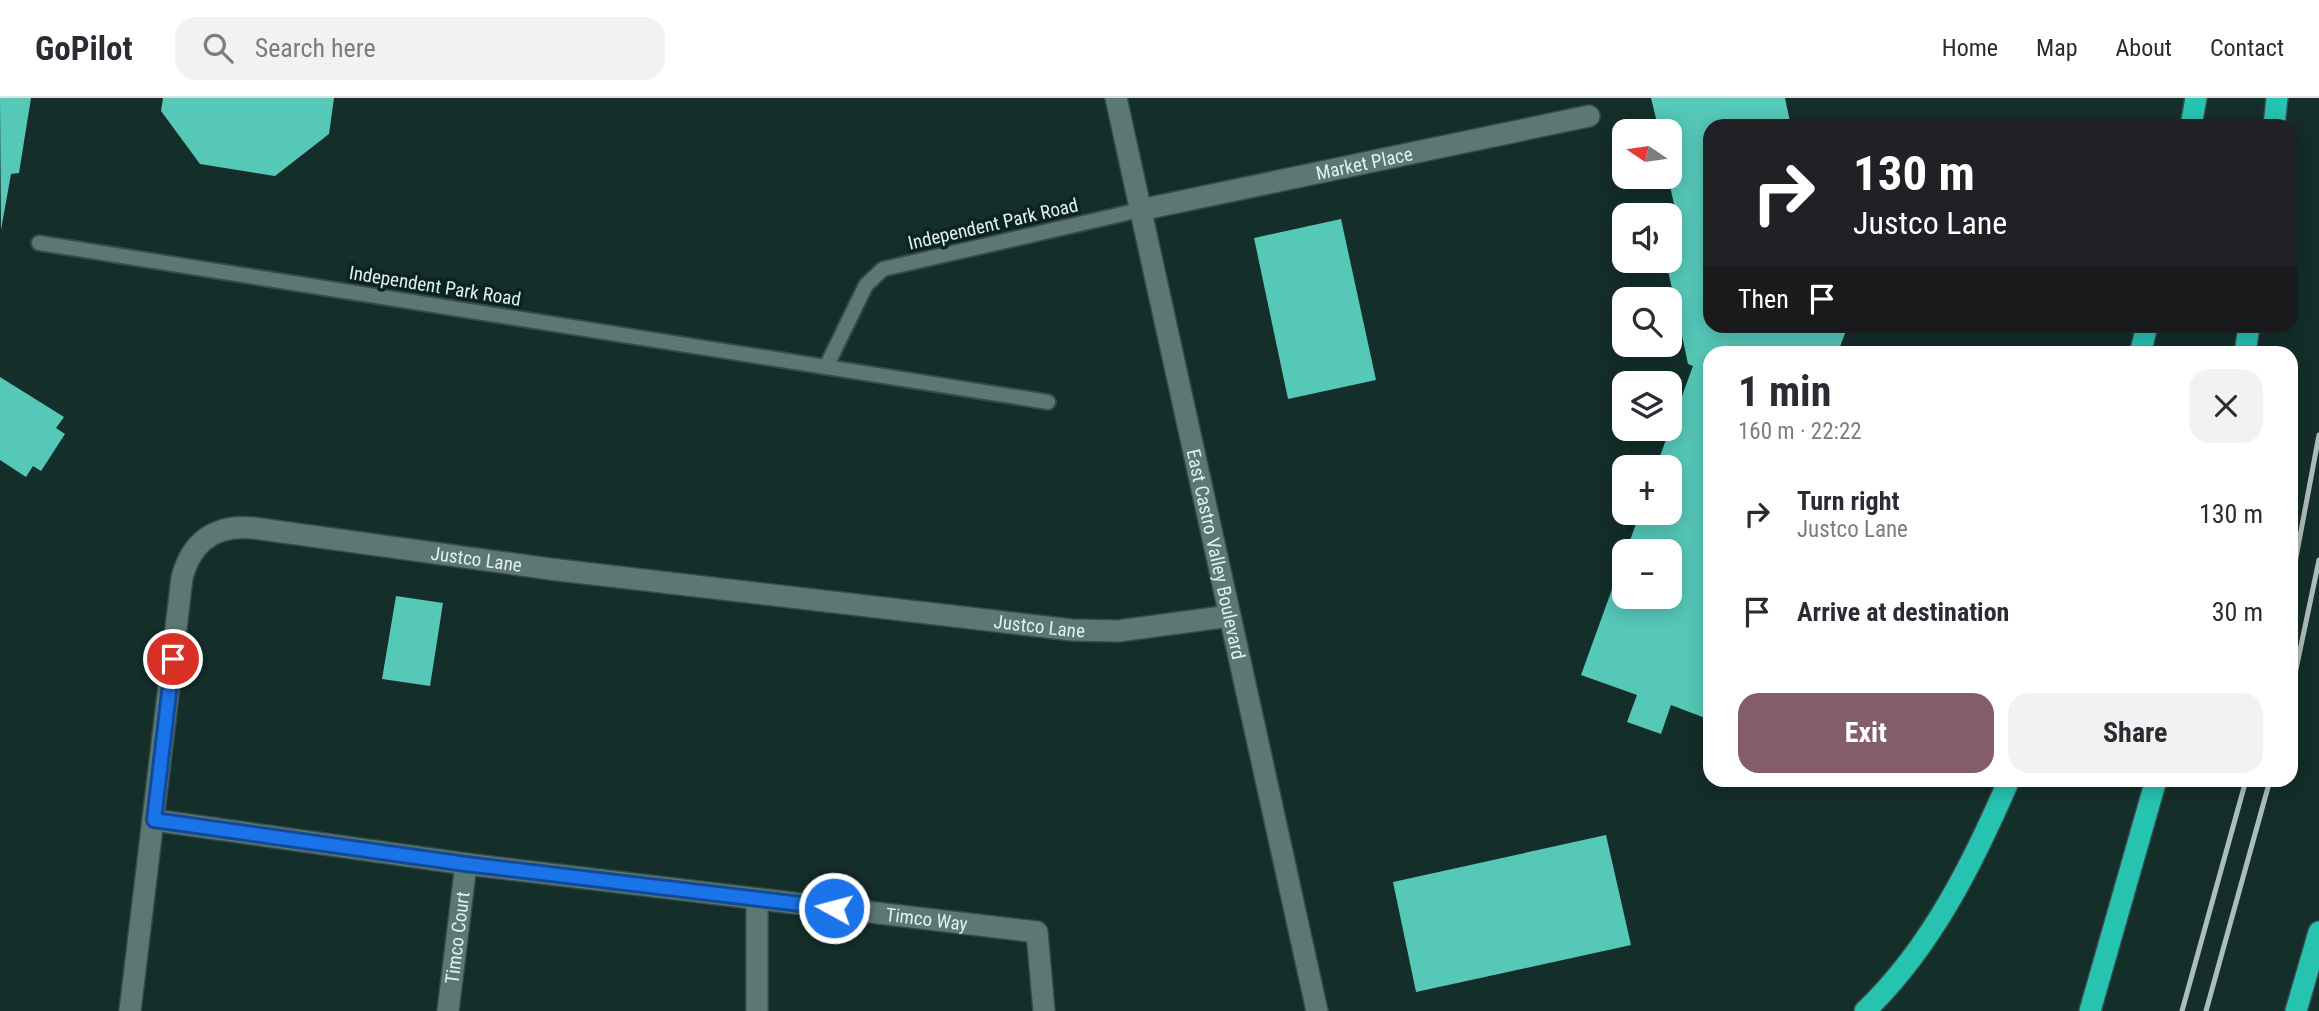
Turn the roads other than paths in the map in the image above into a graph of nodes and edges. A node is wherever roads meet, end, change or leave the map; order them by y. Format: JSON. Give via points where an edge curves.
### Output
{"nodes":[{"id":1,"x":1116,"y":98,"type":"edge"},
{"id":2,"x":2196,"y":98,"type":"edge"},
{"id":3,"x":2277,"y":98,"type":"edge"},
{"id":4,"x":1589,"y":116,"type":"dead end"},
{"id":5,"x":2192,"y":119,"type":"edge"},
{"id":6,"x":2275,"y":119,"type":"edge"},
{"id":7,"x":1140,"y":210,"type":"junction"},
{"id":8,"x":39,"y":243,"type":"dead end"},
{"id":9,"x":825,"y":367,"type":"junction"},
{"id":10,"x":1048,"y":402,"type":"dead end"},
{"id":11,"x":1230,"y":616,"type":"junction"},
{"id":12,"x":2006,"y":787,"type":"edge"},
{"id":13,"x":2154,"y":787,"type":"edge"},
{"id":14,"x":154,"y":820,"type":"junction"},
{"id":15,"x":466,"y":864,"type":"junction"},
{"id":16,"x":757,"y":899,"type":"junction"},
{"id":17,"x":2319,"y":932,"type":"edge"},
{"id":18,"x":130,"y":1011,"type":"edge"},
{"id":19,"x":448,"y":1011,"type":"edge"},
{"id":20,"x":757,"y":1011,"type":"edge"},
{"id":21,"x":1044,"y":1011,"type":"edge"},
{"id":22,"x":1317,"y":1011,"type":"edge"},
{"id":23,"x":1865,"y":1011,"type":"edge"},
{"id":24,"x":2090,"y":1011,"type":"edge"},
{"id":25,"x":2296,"y":1011,"type":"edge"}],
"edges":[{"from":1,"to":7,"type":"street","name":"East Castro Valley Boulevard"},
{"from":2,"to":5,"type":"highway"},
{"from":3,"to":6,"type":"highway"},
{"from":4,"to":7,"type":"street","name":"Market Place"},
{"from":7,"to":9,"type":"lane","name":"Independent Park Road","via":[[883,269],[866,285]]},
{"from":7,"to":11,"type":"street","name":"East Castro Valley Boulevard"},
{"from":8,"to":9,"type":"lane","name":"Independent Park Road"},
{"from":9,"to":10,"type":"lane","name":"Independent Park Road"},
{"from":11,"to":14,"type":"street","name":"Justco Lane","via":[[1118,631],[1072,630],[226,527],[204,538],[185,567]]},
{"from":11,"to":22,"type":"street","name":"East Castro Valley Boulevard"},
{"from":12,"to":23,"type":"highway","via":[[1967,869],[1929,933]]},
{"from":13,"to":24,"type":"highway"},
{"from":14,"to":15,"type":"street","name":"Timco Way"},
{"from":14,"to":18,"type":"street","name":"Justco Lane"},
{"from":15,"to":16,"type":"street","name":"Timco Way"},
{"from":15,"to":19,"type":"street","name":"Timco Court"},
{"from":16,"to":20,"type":"street"},
{"from":16,"to":21,"type":"street","name":"Timco Way","via":[[1038,932]]},
{"from":17,"to":25,"type":"highway"}]}
